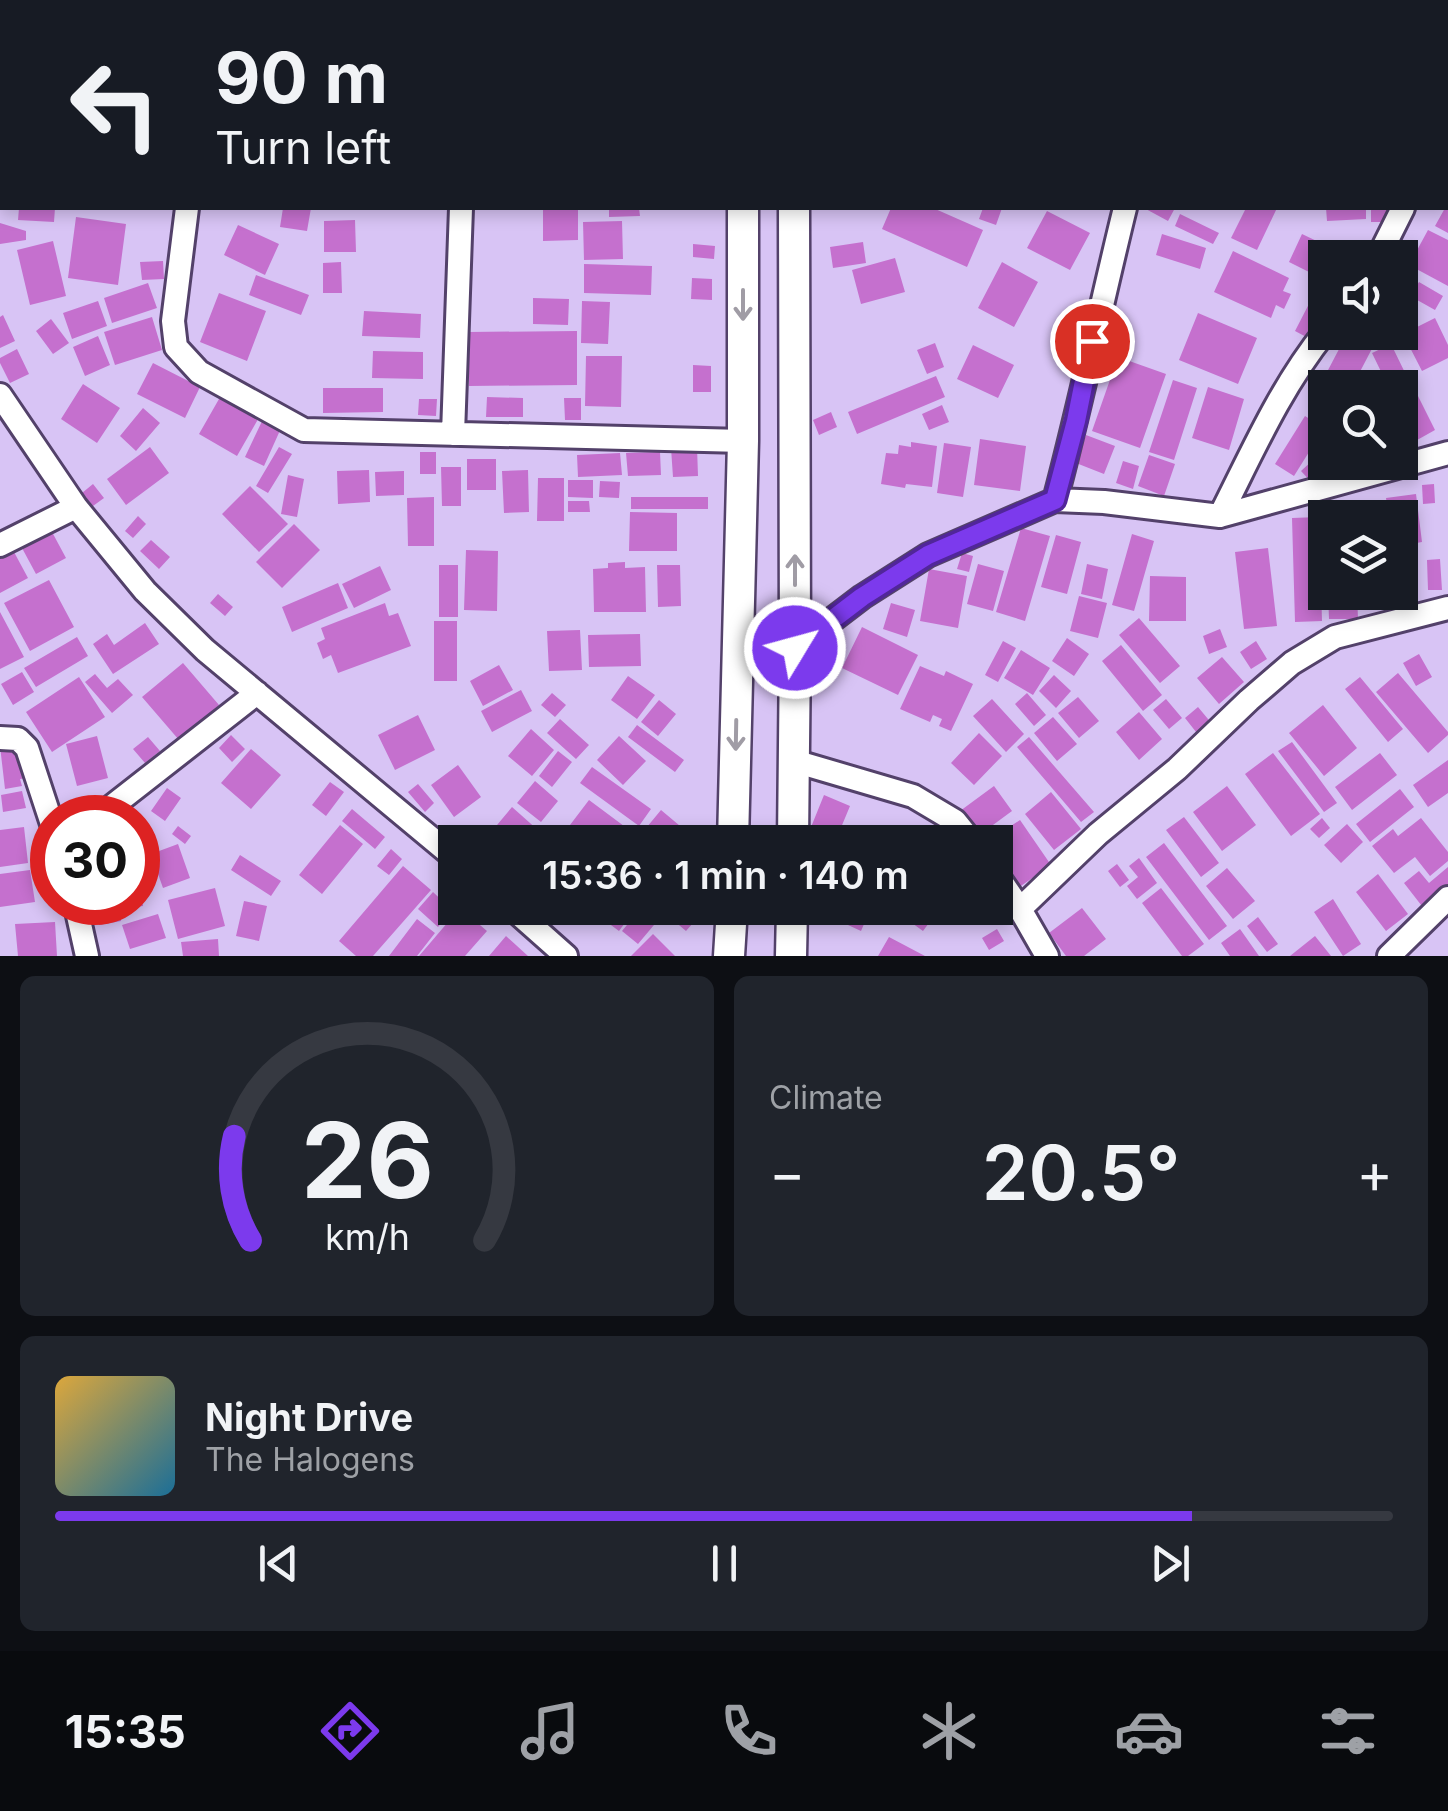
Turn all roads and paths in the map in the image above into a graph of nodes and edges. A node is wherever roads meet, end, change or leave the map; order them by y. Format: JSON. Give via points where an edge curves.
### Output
{"nodes":[{"id":1,"x":187,"y":210,"type":"edge"},
{"id":2,"x":460,"y":210,"type":"edge"},
{"id":3,"x":743,"y":210,"type":"edge"},
{"id":4,"x":794,"y":210,"type":"edge"},
{"id":5,"x":1125,"y":210,"type":"edge"},
{"id":6,"x":1402,"y":210,"type":"edge"},
{"id":7,"x":1387,"y":240,"type":"edge"},
{"id":8,"x":1312,"y":350,"type":"edge"},
{"id":9,"x":0,"y":395,"type":"edge"},
{"id":10,"x":453,"y":434,"type":"junction"},
{"id":11,"x":743,"y":441,"type":"junction"},
{"id":12,"x":1448,"y":453,"type":"edge"},
{"id":13,"x":1055,"y":500,"type":"junction"},
{"id":14,"x":76,"y":508,"type":"junction"},
{"id":15,"x":1220,"y":516,"type":"junction"},
{"id":16,"x":0,"y":545,"type":"edge"},
{"id":17,"x":1448,"y":608,"type":"edge"},
{"id":18,"x":795,"y":648,"type":"junction"},
{"id":19,"x":257,"y":693,"type":"junction"},
{"id":20,"x":0,"y":738,"type":"edge"},
{"id":21,"x":794,"y":761,"type":"junction"},
{"id":22,"x":42,"y":795,"type":"edge"},
{"id":23,"x":126,"y":795,"type":"edge"},
{"id":24,"x":733,"y":825,"type":"edge"},
{"id":25,"x":792,"y":825,"type":"edge"},
{"id":26,"x":957,"y":825,"type":"edge"},
{"id":27,"x":438,"y":844,"type":"edge"},
{"id":28,"x":1448,"y":898,"type":"edge"},
{"id":29,"x":1013,"y":899,"type":"edge"},
{"id":30,"x":1020,"y":909,"type":"junction"},
{"id":31,"x":80,"y":925,"type":"edge"},
{"id":32,"x":531,"y":925,"type":"edge"},
{"id":33,"x":731,"y":925,"type":"edge"},
{"id":34,"x":792,"y":925,"type":"edge"},
{"id":35,"x":87,"y":956,"type":"edge"},
{"id":36,"x":566,"y":956,"type":"edge"},
{"id":37,"x":729,"y":956,"type":"edge"},
{"id":38,"x":791,"y":956,"type":"edge"},
{"id":39,"x":1046,"y":956,"type":"edge"},
{"id":40,"x":1389,"y":956,"type":"edge"}],
"edges":[{"from":1,"to":10,"type":"street","via":[[173,321],[176,347],[200,372],[304,430]]},
{"from":2,"to":10,"type":"street"},
{"from":3,"to":11,"type":"street","one_way":true},
{"from":18,"to":4,"type":"street","one_way":true},
{"from":5,"to":13,"type":"street"},
{"from":6,"to":7,"type":"street"},
{"from":8,"to":15,"type":"street"},
{"from":9,"to":14,"type":"street"},
{"from":10,"to":11,"type":"street"},
{"from":11,"to":24,"type":"street","one_way":true},
{"from":12,"to":15,"type":"street"},
{"from":13,"to":15,"type":"street"},
{"from":13,"to":18,"type":"street","via":[[928,555]]},
{"from":14,"to":16,"type":"street"},
{"from":14,"to":19,"type":"street","via":[[145,591]]},
{"from":17,"to":30,"type":"street","via":[[1335,637],[1292,662]]},
{"from":18,"to":21,"type":"street"},
{"from":19,"to":23,"type":"street"},
{"from":19,"to":27,"type":"street"},
{"from":20,"to":22,"type":"street","via":[[18,739],[27,748]]},
{"from":21,"to":25,"type":"street"},
{"from":21,"to":26,"type":"street","via":[[913,796]]},
{"from":28,"to":40,"type":"street"},
{"from":29,"to":30,"type":"street"},
{"from":30,"to":39,"type":"street"},
{"from":31,"to":35,"type":"street"},
{"from":32,"to":36,"type":"street"},
{"from":33,"to":37,"type":"street"},
{"from":34,"to":38,"type":"street"}]}
